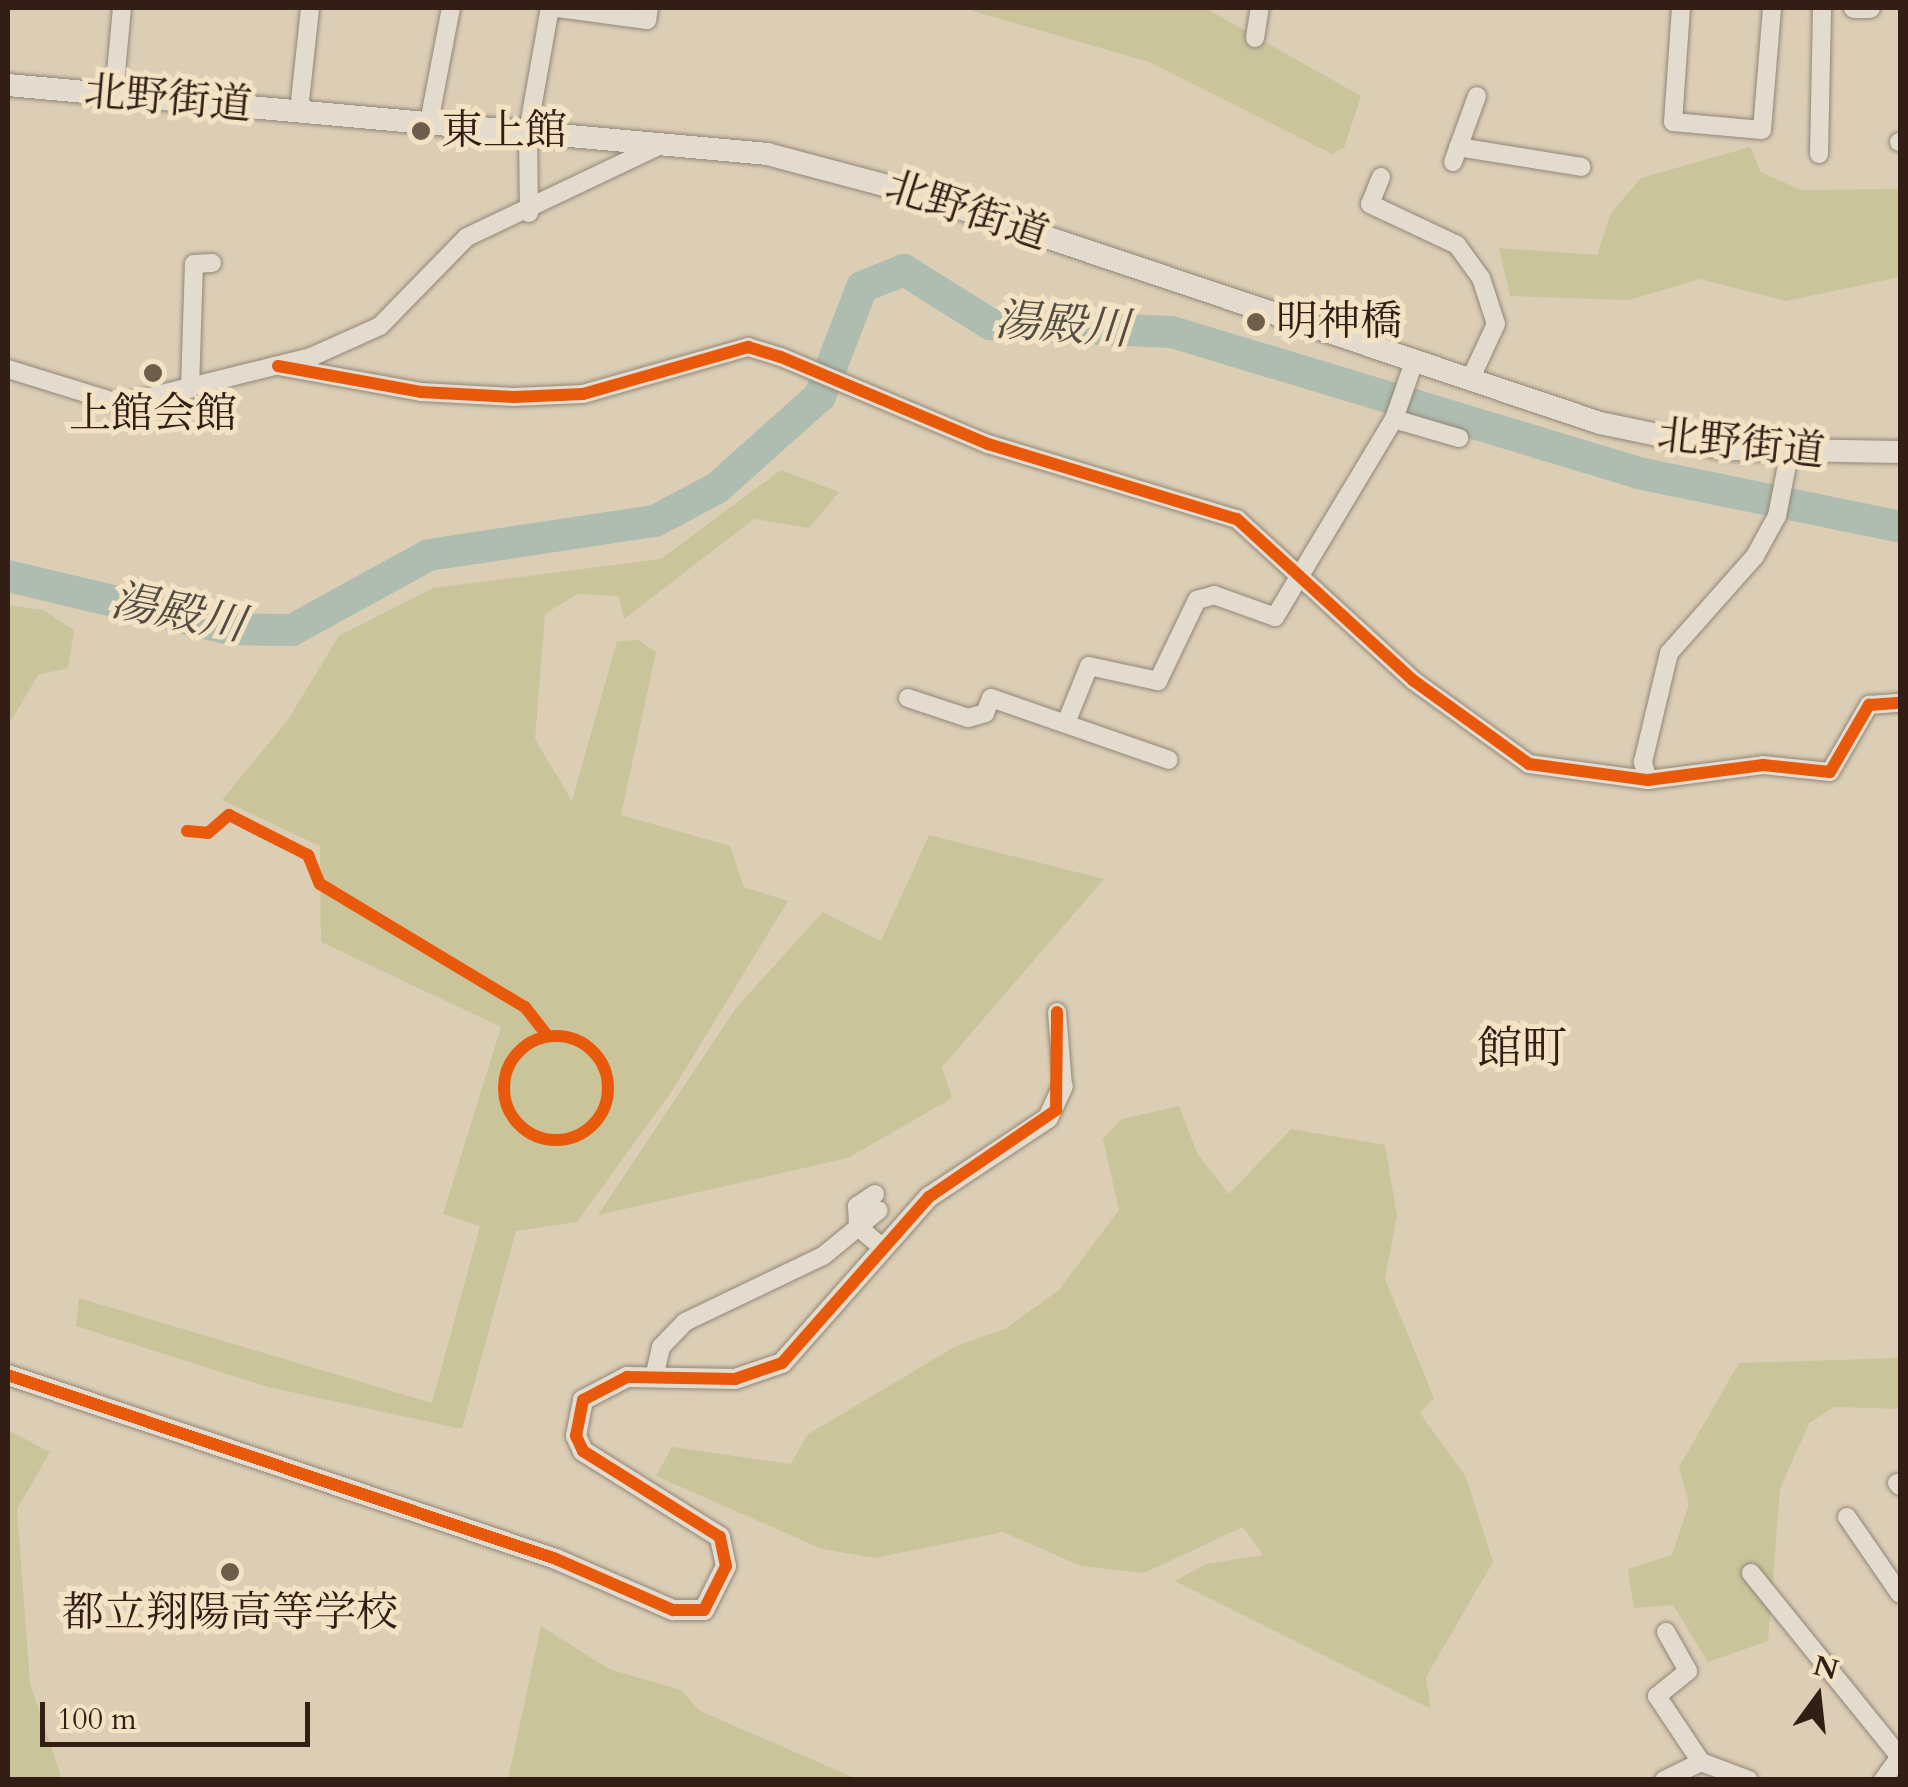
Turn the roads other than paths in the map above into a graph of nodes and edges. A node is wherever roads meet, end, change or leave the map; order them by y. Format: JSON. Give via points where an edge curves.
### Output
{"nodes":[{"id":1,"x":122,"y":8,"type":"edge"},
{"id":2,"x":310,"y":8,"type":"edge"},
{"id":3,"x":451,"y":8,"type":"edge"},
{"id":4,"x":550,"y":8,"type":"edge"},
{"id":5,"x":558,"y":8,"type":"edge"},
{"id":6,"x":649,"y":8,"type":"edge"},
{"id":7,"x":1260,"y":8,"type":"edge"},
{"id":8,"x":1680,"y":8,"type":"edge"},
{"id":9,"x":1772,"y":8,"type":"edge"},
{"id":10,"x":1822,"y":8,"type":"edge"},
{"id":11,"x":1854,"y":8,"type":"edge"},
{"id":12,"x":1870,"y":8,"type":"edge"},
{"id":13,"x":1255,"y":38,"type":"dead end"},
{"id":14,"x":8,"y":85,"type":"edge"},
{"id":15,"x":114,"y":94,"type":"junction"},
{"id":16,"x":1478,"y":96,"type":"dead end"},
{"id":17,"x":299,"y":110,"type":"junction"},
{"id":18,"x":429,"y":122,"type":"junction"},
{"id":19,"x":528,"y":131,"type":"junction"},
{"id":20,"x":665,"y":143,"type":"junction"},
{"id":21,"x":1819,"y":154,"type":"dead end"},
{"id":22,"x":1581,"y":167,"type":"dead end"},
{"id":23,"x":1381,"y":177,"type":"dead end"},
{"id":24,"x":530,"y":213,"type":"junction"},
{"id":25,"x":212,"y":263,"type":"dead end"},
{"id":26,"x":1414,"y":362,"type":"junction"},
{"id":27,"x":278,"y":366,"type":"junction"},
{"id":28,"x":8,"y":368,"type":"edge"},
{"id":29,"x":1470,"y":380,"type":"junction"},
{"id":30,"x":190,"y":389,"type":"junction"},
{"id":31,"x":1396,"y":416,"type":"junction"},
{"id":32,"x":1460,"y":438,"type":"dead end"},
{"id":33,"x":1900,"y":452,"type":"edge"},
{"id":34,"x":1789,"y":455,"type":"junction"},
{"id":35,"x":1301,"y":575,"type":"junction"},
{"id":36,"x":908,"y":698,"type":"dead end"},
{"id":37,"x":1900,"y":703,"type":"edge"},
{"id":38,"x":1066,"y":722,"type":"junction"},
{"id":39,"x":1169,"y":760,"type":"dead end"},
{"id":40,"x":1648,"y":780,"type":"junction"},
{"id":41,"x":1057,"y":1012,"type":"dead end"},
{"id":42,"x":1063,"y":1086,"type":"joint"},
{"id":43,"x":877,"y":1202,"type":"dead end"},
{"id":44,"x":858,"y":1227,"type":"junction"},
{"id":45,"x":883,"y":1248,"type":"junction"},
{"id":46,"x":656,"y":1373,"type":"junction"},
{"id":47,"x":8,"y":1375,"type":"edge"},
{"id":48,"x":1847,"y":1518,"type":"dead end"},
{"id":49,"x":1752,"y":1573,"type":"dead end"},
{"id":50,"x":1900,"y":1594,"type":"edge"},
{"id":51,"x":1666,"y":1632,"type":"dead end"},
{"id":52,"x":1900,"y":1757,"type":"edge"},
{"id":53,"x":1700,"y":1762,"type":"junction"},
{"id":54,"x":1664,"y":1780,"type":"edge"},
{"id":55,"x":1750,"y":1780,"type":"edge"},
{"id":56,"x":1883,"y":1780,"type":"edge"}],
"edges":[{"from":1,"to":15,"type":"street"},
{"from":2,"to":17,"type":"street"},
{"from":3,"to":18,"type":"street"},
{"from":4,"to":19,"type":"street"},
{"from":5,"to":6,"type":"street","via":[[646,20]]},
{"from":7,"to":13,"type":"street"},
{"from":8,"to":9,"type":"street","via":[[1673,122],[1762,130]]},
{"from":10,"to":21,"type":"street"},
{"from":11,"to":12,"type":"street"},
{"from":14,"to":15,"type":"main road","name":"北野街道"},
{"from":15,"to":17,"type":"main road","name":"北野街道"},
{"from":16,"to":22,"type":"street","via":[[1456,154]]},
{"from":17,"to":18,"type":"main road","name":"北野街道"},
{"from":18,"to":19,"type":"main road","name":"北野街道"},
{"from":19,"to":20,"type":"main road","name":"北野街道"},
{"from":19,"to":24,"type":"street"},
{"from":20,"to":24,"type":"street"},
{"from":20,"to":26,"type":"main road","name":"北野街道","via":[[840,170]]},
{"from":23,"to":29,"type":"street","via":[[1370,204],[1458,245],[1481,278],[1496,324]]},
{"from":24,"to":27,"type":"street","via":[[457,244],[368,335]]},
{"from":25,"to":30,"type":"street","via":[[194,264]]},
{"from":26,"to":29,"type":"main road","name":"北野街道"},
{"from":26,"to":31,"type":"street"},
{"from":27,"to":30,"type":"street"},
{"from":27,"to":35,"type":"street","via":[[421,392],[514,398],[583,394],[748,347],[846,388],[879,392],[1060,469],[1224,514]]},
{"from":28,"to":30,"type":"street","via":[[121,404]]},
{"from":29,"to":34,"type":"main road","name":"北野街道","via":[[1636,432]]},
{"from":31,"to":32,"type":"street"},
{"from":31,"to":35,"type":"street"},
{"from":33,"to":34,"type":"main road","name":"北野街道"},
{"from":34,"to":40,"type":"street","via":[[1777,516],[1755,556],[1669,653],[1643,762]]},
{"from":35,"to":38,"type":"street","via":[[1275,617],[1214,595],[1188,606],[1158,681],[1089,666]]},
{"from":35,"to":40,"type":"street","via":[[1414,681],[1521,760]]},
{"from":36,"to":38,"type":"street","via":[[968,718],[985,713],[990,698]]},
{"from":37,"to":40,"type":"street","via":[[1868,705],[1830,772],[1763,766]]},
{"from":38,"to":39,"type":"street"},
{"from":41,"to":42,"type":"street"},
{"from":42,"to":45,"type":"street","via":[[1048,1118],[930,1197]]},
{"from":43,"to":44,"type":"street"},
{"from":44,"to":45,"type":"street"},
{"from":44,"to":46,"type":"street","via":[[823,1256],[685,1322],[661,1347]]},
{"from":45,"to":46,"type":"street","via":[[782,1363],[735,1378]]},
{"from":46,"to":47,"type":"street","via":[[583,1400],[576,1436],[594,1461],[720,1536],[720,1585],[704,1610],[688,1614],[556,1559]]},
{"from":48,"to":50,"type":"street"},
{"from":49,"to":52,"type":"street"},
{"from":51,"to":53,"type":"street","via":[[1688,1671],[1657,1696]]},
{"from":52,"to":56,"type":"street"},
{"from":53,"to":54,"type":"street"},
{"from":53,"to":55,"type":"street"}]}
